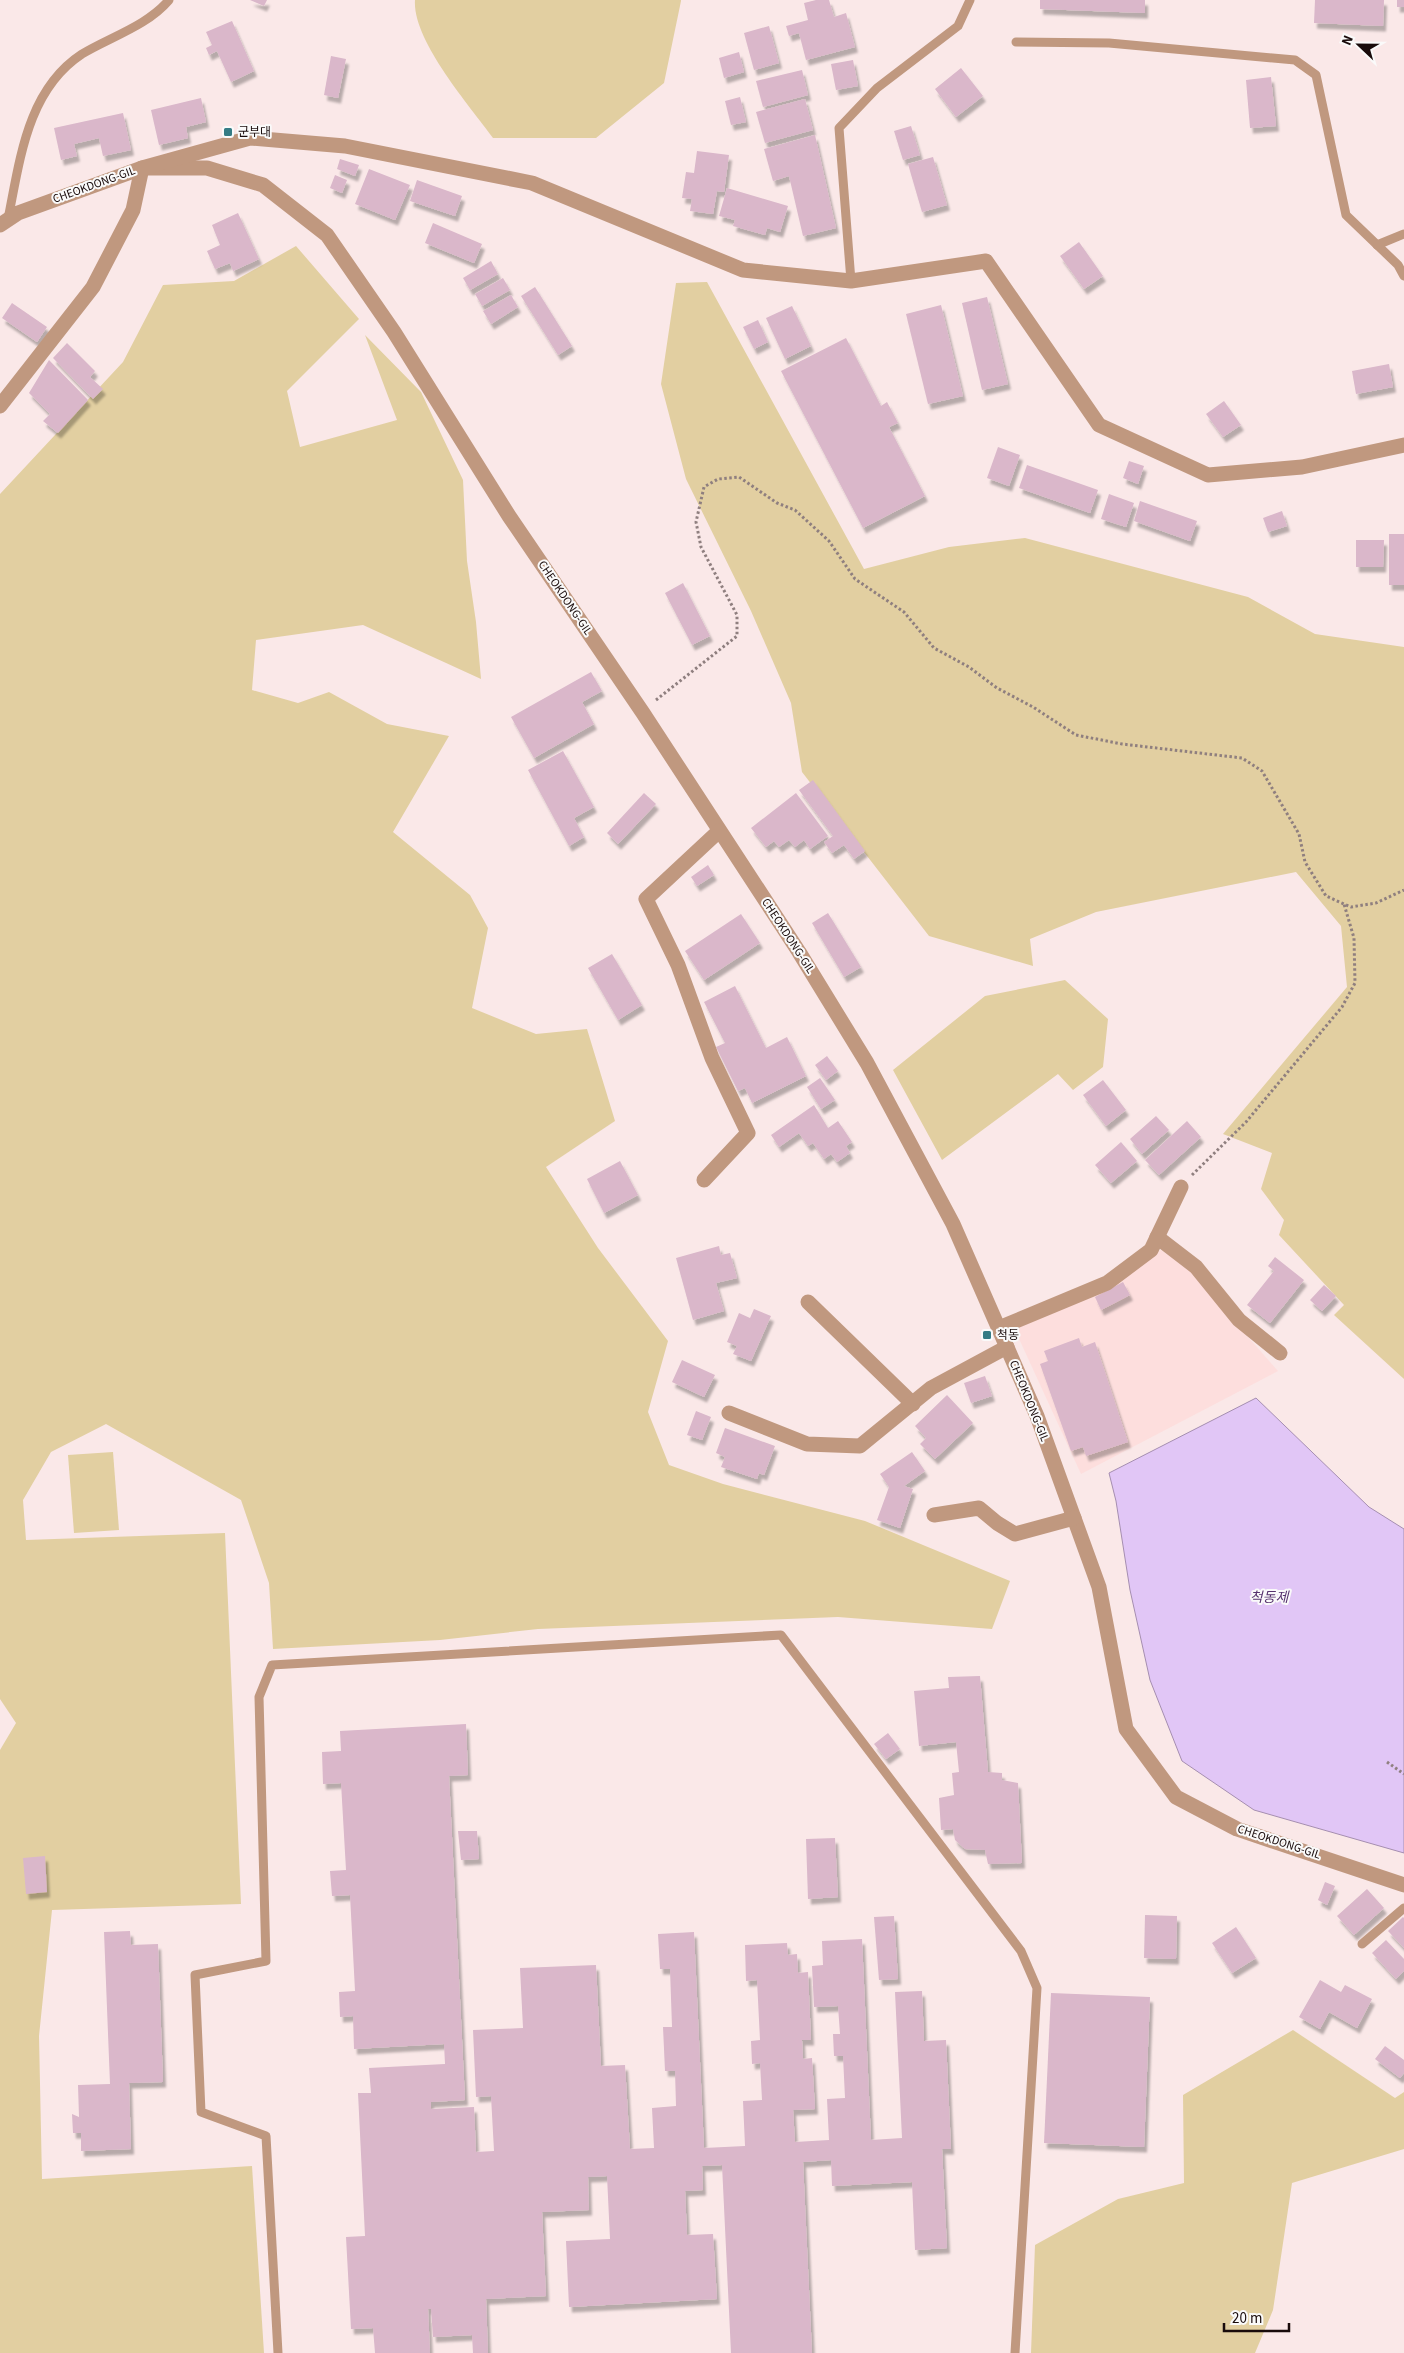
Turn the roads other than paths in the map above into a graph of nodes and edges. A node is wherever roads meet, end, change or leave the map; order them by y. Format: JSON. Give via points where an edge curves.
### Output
{"nodes":[{"id":1,"x":169,"y":0,"type":"edge"},
{"id":2,"x":970,"y":0,"type":"edge"},
{"id":3,"x":1016,"y":42,"type":"dead end"},
{"id":4,"x":142,"y":168,"type":"junction"},
{"id":5,"x":4,"y":222,"type":"edge"},
{"id":6,"x":1404,"y":234,"type":"edge"},
{"id":7,"x":1377,"y":245,"type":"junction"},
{"id":8,"x":1404,"y":276,"type":"edge"},
{"id":9,"x":851,"y":281,"type":"junction"},
{"id":10,"x":0,"y":406,"type":"edge"},
{"id":11,"x":1404,"y":445,"type":"edge"},
{"id":12,"x":719,"y":831,"type":"junction"},
{"id":13,"x":704,"y":1180,"type":"dead end"},
{"id":14,"x":1181,"y":1187,"type":"road end"},
{"id":15,"x":1157,"y":1238,"type":"junction"},
{"id":16,"x":808,"y":1302,"type":"dead end"},
{"id":17,"x":999,"y":1328,"type":"junction"},
{"id":18,"x":1007,"y":1348,"type":"junction"},
{"id":19,"x":1280,"y":1353,"type":"dead end"},
{"id":20,"x":913,"y":1404,"type":"junction"},
{"id":21,"x":729,"y":1413,"type":"dead end"},
{"id":22,"x":934,"y":1515,"type":"dead end"},
{"id":23,"x":1074,"y":1518,"type":"junction"},
{"id":24,"x":1403,"y":1882,"type":"edge"},
{"id":25,"x":1404,"y":1908,"type":"edge"},
{"id":26,"x":1362,"y":1944,"type":"dead end"},
{"id":27,"x":278,"y":2353,"type":"edge"},
{"id":28,"x":1015,"y":2353,"type":"edge"}],
"edges":[{"from":1,"to":5,"type":"lane","via":[[163,8],[82,55],[54,77],[38,104],[23,146]]},
{"from":2,"to":9,"type":"lane","via":[[958,26],[877,88],[839,128]]},
{"from":3,"to":7,"type":"lane","via":[[1109,43],[1295,60],[1316,75],[1346,215]]},
{"from":4,"to":5,"type":"street","name":"CHEOKDONG-GIL","via":[[35,206]]},
{"from":4,"to":9,"type":"street","via":[[250,138],[346,146],[532,183],[743,270]]},
{"from":4,"to":10,"type":"street","via":[[133,210],[93,287]]},
{"from":4,"to":12,"type":"street","name":"CHEOKDONG-GIL","via":[[207,168],[263,185],[327,235],[394,332],[509,516],[644,713]]},
{"from":6,"to":7,"type":"lane"},
{"from":7,"to":8,"type":"lane","via":[[1398,265]]},
{"from":9,"to":11,"type":"street","via":[[986,261],[1099,425],[1208,475],[1302,467]]},
{"from":12,"to":13,"type":"street","via":[[646,899],[678,964],[712,1058],[748,1133]]},
{"from":12,"to":17,"type":"street","name":"CHEOKDONG-GIL","via":[[867,1063],[953,1224]]},
{"from":14,"to":15,"type":"street"},
{"from":15,"to":17,"type":"street","via":[[1151,1250],[1108,1283]]},
{"from":15,"to":19,"type":"street","via":[[1196,1268],[1239,1320]]},
{"from":16,"to":20,"type":"street"},
{"from":17,"to":18,"type":"street","name":"CHEOKDONG-GIL"},
{"from":18,"to":20,"type":"street","via":[[931,1388]]},
{"from":18,"to":23,"type":"street","name":"CHEOKDONG-GIL","via":[[1037,1416]]},
{"from":20,"to":21,"type":"street","via":[[860,1446],[807,1444]]},
{"from":22,"to":23,"type":"street","via":[[979,1508],[1015,1534]]},
{"from":23,"to":24,"type":"street","name":"CHEOKDONG-GIL","via":[[1099,1587],[1126,1729],[1176,1797],[1237,1830]]},
{"from":25,"to":26,"type":"lane"},
{"from":27,"to":28,"type":"lane","via":[[266,2136],[201,2112],[195,1975],[266,1961],[259,1697],[272,1665],[781,1635],[1022,1951],[1037,1988]]}]}
